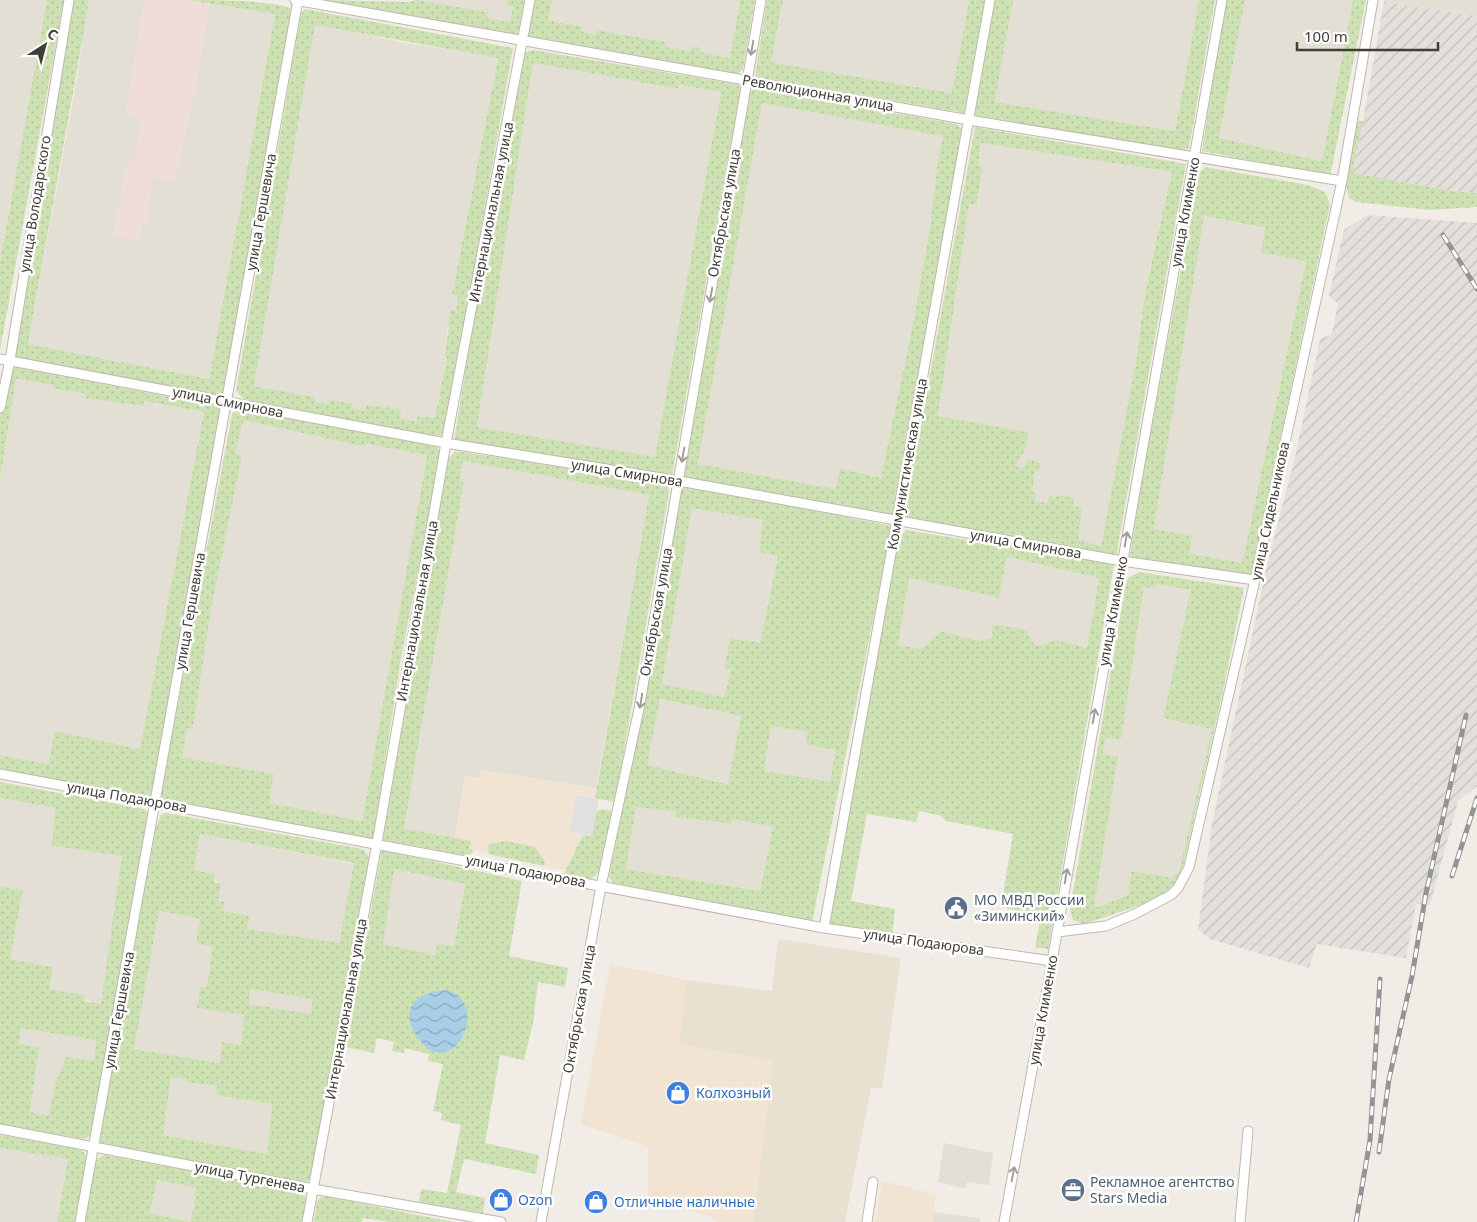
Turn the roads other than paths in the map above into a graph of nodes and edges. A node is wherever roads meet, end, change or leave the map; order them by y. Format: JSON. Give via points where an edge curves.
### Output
{"nodes":[{"id":1,"x":69,"y":0,"type":"edge"},
{"id":2,"x":297,"y":0,"type":"edge"},
{"id":3,"x":530,"y":0,"type":"edge"},
{"id":4,"x":761,"y":0,"type":"edge"},
{"id":5,"x":990,"y":0,"type":"edge"},
{"id":6,"x":1222,"y":0,"type":"edge"},
{"id":7,"x":1373,"y":0,"type":"edge"},
{"id":8,"x":523,"y":41,"type":"junction"},
{"id":9,"x":747,"y":80,"type":"junction"},
{"id":10,"x":969,"y":120,"type":"junction"},
{"id":11,"x":1194,"y":158,"type":"junction"},
{"id":12,"x":1342,"y":182,"type":"junction"},
{"id":13,"x":0,"y":359,"type":"edge"},
{"id":14,"x":10,"y":360,"type":"junction"},
{"id":15,"x":228,"y":402,"type":"junction"},
{"id":16,"x":0,"y":408,"type":"edge"},
{"id":17,"x":446,"y":443,"type":"junction"},
{"id":18,"x":679,"y":481,"type":"junction"},
{"id":19,"x":896,"y":520,"type":"junction"},
{"id":20,"x":1122,"y":561,"type":"junction"},
{"id":21,"x":1255,"y":580,"type":"junction"},
{"id":22,"x":0,"y":774,"type":"edge"},
{"id":23,"x":156,"y":802,"type":"junction"},
{"id":24,"x":377,"y":843,"type":"junction"},
{"id":25,"x":602,"y":886,"type":"junction"},
{"id":26,"x":824,"y":928,"type":"junction"},
{"id":27,"x":1057,"y":932,"type":"junction"},
{"id":28,"x":1052,"y":961,"type":"junction"},
{"id":29,"x":0,"y":1129,"type":"edge"},
{"id":30,"x":1248,"y":1131,"type":"dead end"},
{"id":31,"x":94,"y":1147,"type":"junction"},
{"id":32,"x":873,"y":1182,"type":"dead end"},
{"id":33,"x":313,"y":1189,"type":"junction"},
{"id":34,"x":485,"y":1220,"type":"edge"},
{"id":35,"x":80,"y":1222,"type":"edge"},
{"id":36,"x":307,"y":1222,"type":"edge"},
{"id":37,"x":501,"y":1222,"type":"edge"},
{"id":38,"x":540,"y":1222,"type":"edge"},
{"id":39,"x":867,"y":1222,"type":"edge"},
{"id":40,"x":1004,"y":1222,"type":"edge"},
{"id":41,"x":1240,"y":1222,"type":"edge"}],
"edges":[{"from":1,"to":14,"type":"street","name":"улица Володарского"},
{"from":2,"to":8,"type":"street","name":"Революционная улица"},
{"from":2,"to":15,"type":"street","name":"улица Гершевича"},
{"from":3,"to":8,"type":"street","name":"Интернациональная улица"},
{"from":4,"to":9,"type":"street","name":"Октябрьская улица","one_way":true},
{"from":5,"to":10,"type":"street","name":"Коммунистическая улица"},
{"from":6,"to":11,"type":"street","name":"улица Клименко"},
{"from":7,"to":12,"type":"street","name":"улица Сидельникова"},
{"from":8,"to":9,"type":"street","name":"Революционная улица"},
{"from":8,"to":17,"type":"street","name":"Интернациональная улица"},
{"from":9,"to":10,"type":"street","name":"Революционная улица"},
{"from":9,"to":18,"type":"street","name":"Октябрьская улица","one_way":true},
{"from":10,"to":11,"type":"street","name":"Революционная улица"},
{"from":10,"to":19,"type":"street","name":"Коммунистическая улица"},
{"from":11,"to":12,"type":"street","name":"Революционная улица"},
{"from":20,"to":11,"type":"street","name":"улица Клименко","one_way":true},
{"from":12,"to":21,"type":"street","name":"улица Сидельникова"},
{"from":13,"to":14,"type":"street","name":"улица Смирнова"},
{"from":14,"to":15,"type":"street","name":"улица Смирнова"},
{"from":14,"to":16,"type":"street","name":"улица Володарского"},
{"from":15,"to":17,"type":"street","name":"улица Смирнова"},
{"from":15,"to":23,"type":"street","name":"улица Гершевича"},
{"from":17,"to":18,"type":"street","name":"улица Смирнова"},
{"from":17,"to":24,"type":"street","name":"Интернациональная улица"},
{"from":18,"to":19,"type":"street","name":"улица Смирнова"},
{"from":18,"to":25,"type":"street","name":"Октябрьская улица","one_way":true,"via":[[639,709]]},
{"from":19,"to":20,"type":"street","name":"улица Смирнова"},
{"from":19,"to":26,"type":"street","name":"Коммунистическая улица"},
{"from":20,"to":21,"type":"street","name":"улица Смирнова"},
{"from":27,"to":20,"type":"street","name":"улица Клименко","one_way":true},
{"from":21,"to":27,"type":"street","name":"улица Сидельникова","via":[[1194,848],[1184,878],[1171,895],[1135,914],[1106,926]]},
{"from":22,"to":23,"type":"street","name":"улица Подаюрова"},
{"from":23,"to":24,"type":"street","name":"улица Подаюрова"},
{"from":23,"to":31,"type":"street","name":"улица Гершевича"},
{"from":24,"to":25,"type":"street","name":"улица Подаюрова"},
{"from":24,"to":33,"type":"street","name":"Интернациональная улица"},
{"from":25,"to":26,"type":"street","name":"улица Подаюрова"},
{"from":25,"to":38,"type":"street","name":"Октябрьская улица"},
{"from":26,"to":28,"type":"street","name":"улица Подаюрова"},
{"from":27,"to":28,"type":"street","name":"улица Клименко"},
{"from":40,"to":28,"type":"street","name":"улица Клименко","one_way":true},
{"from":29,"to":31,"type":"street","name":"улица Тургенева"},
{"from":30,"to":41,"type":"street"},
{"from":31,"to":33,"type":"street","name":"улица Тургенева"},
{"from":31,"to":35,"type":"street","name":"улица Гершевича"},
{"from":32,"to":39,"type":"street"},
{"from":33,"to":34,"type":"street","name":"улица Тургенева"},
{"from":33,"to":36,"type":"street","name":"Интернациональная улица"},
{"from":34,"to":37,"type":"street","name":"улица Тургенева"}]}
